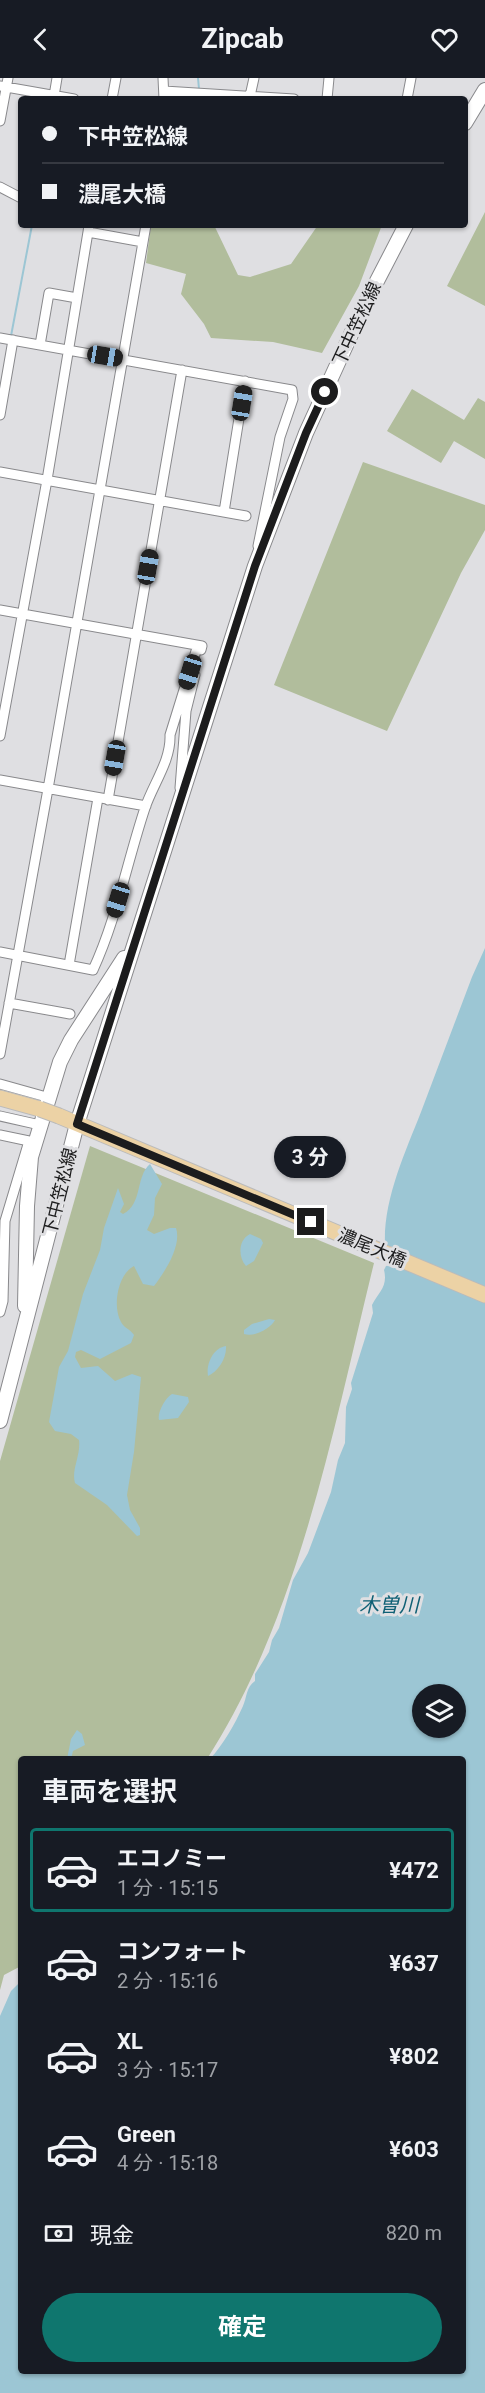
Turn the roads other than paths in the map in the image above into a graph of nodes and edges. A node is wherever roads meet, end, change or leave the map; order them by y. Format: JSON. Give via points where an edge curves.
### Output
{"nodes":[{"id":1,"x":57,"y":78,"type":"edge"},
{"id":2,"x":116,"y":78,"type":"edge"},
{"id":3,"x":163,"y":78,"type":"edge"},
{"id":4,"x":254,"y":78,"type":"edge"},
{"id":5,"x":328,"y":78,"type":"edge"},
{"id":6,"x":411,"y":78,"type":"edge"},
{"id":7,"x":5,"y":84,"type":"edge"},
{"id":8,"x":485,"y":90,"type":"edge"},
{"id":9,"x":164,"y":95,"type":"edge"},
{"id":10,"x":54,"y":96,"type":"joint"},
{"id":11,"x":113,"y":96,"type":"edge"},
{"id":12,"x":250,"y":96,"type":"joint"},
{"id":13,"x":327,"y":96,"type":"edge"},
{"id":14,"x":408,"y":96,"type":"edge"},
{"id":15,"x":468,"y":118,"type":"edge"},
{"id":16,"x":0,"y":121,"type":"edge"},
{"id":17,"x":0,"y":187,"type":"edge"},
{"id":18,"x":18,"y":196,"type":"edge"},
{"id":19,"x":88,"y":228,"type":"edge"},
{"id":20,"x":146,"y":228,"type":"edge"},
{"id":21,"x":398,"y":228,"type":"edge"},
{"id":22,"x":404,"y":228,"type":"edge"},
{"id":23,"x":143,"y":243,"type":"junction"},
{"id":24,"x":396,"y":243,"type":"junction"},
{"id":25,"x":77,"y":298,"type":"junction"},
{"id":26,"x":0,"y":338,"type":"edge"},
{"id":27,"x":14,"y":340,"type":"junction"},
{"id":28,"x":40,"y":345,"type":"junction"},
{"id":29,"x":69,"y":351,"type":"junction"},
{"id":30,"x":123,"y":359,"type":"junction"},
{"id":31,"x":182,"y":370,"type":"junction"},
{"id":32,"x":245,"y":381,"type":"junction"},
{"id":33,"x":0,"y":416,"type":"edge"},
{"id":34,"x":0,"y":472,"type":"edge"},
{"id":35,"x":47,"y":480,"type":"junction"},
{"id":36,"x":100,"y":491,"type":"junction"},
{"id":37,"x":159,"y":501,"type":"junction"},
{"id":38,"x":224,"y":512,"type":"junction"},
{"id":39,"x":246,"y":516,"type":"dead end"},
{"id":40,"x":255,"y":566,"type":"junction"},
{"id":41,"x":0,"y":610,"type":"edge"},
{"id":42,"x":21,"y":613,"type":"junction"},
{"id":43,"x":77,"y":623,"type":"junction"},
{"id":44,"x":136,"y":634,"type":"junction"},
{"id":45,"x":202,"y":646,"type":"junction"},
{"id":46,"x":0,"y":736,"type":"edge"},
{"id":47,"x":0,"y":780,"type":"edge"},
{"id":48,"x":48,"y":789,"type":"junction"},
{"id":49,"x":103,"y":799,"type":"junction"},
{"id":50,"x":146,"y":806,"type":"junction"},
{"id":51,"x":180,"y":806,"type":"junction"},
{"id":52,"x":140,"y":927,"type":"junction"},
{"id":53,"x":0,"y":952,"type":"edge"},
{"id":54,"x":18,"y":956,"type":"junction"},
{"id":55,"x":69,"y":965,"type":"junction"},
{"id":56,"x":9,"y":1003,"type":"junction"},
{"id":57,"x":70,"y":1014,"type":"dead end"},
{"id":58,"x":0,"y":1054,"type":"edge"},
{"id":59,"x":0,"y":1084,"type":"edge"},
{"id":60,"x":0,"y":1098,"type":"edge"},
{"id":61,"x":45,"y":1103,"type":"junction"},
{"id":62,"x":0,"y":1116,"type":"edge"},
{"id":63,"x":77,"y":1124,"type":"junction"},
{"id":64,"x":40,"y":1125,"type":"junction"},
{"id":65,"x":0,"y":1135,"type":"edge"},
{"id":66,"x":2,"y":1252,"type":"edge"},
{"id":67,"x":485,"y":1295,"type":"edge"},
{"id":68,"x":0,"y":1312,"type":"edge"},
{"id":69,"x":25,"y":1329,"type":"junction"},
{"id":70,"x":0,"y":1421,"type":"edge"}],
"edges":[{"from":1,"to":10,"type":"street"},
{"from":2,"to":11,"type":"street"},
{"from":3,"to":9,"type":"street"},
{"from":4,"to":12,"type":"street"},
{"from":5,"to":13,"type":"street"},
{"from":6,"to":14,"type":"street"},
{"from":7,"to":10,"type":"street"},
{"from":7,"to":16,"type":"street"},
{"from":8,"to":15,"type":"main road"},
{"from":9,"to":12,"type":"street"},
{"from":17,"to":18,"type":"street"},
{"from":19,"to":23,"type":"street"},
{"from":19,"to":25,"type":"street"},
{"from":20,"to":23,"type":"street"},
{"from":21,"to":24,"type":"street"},
{"from":22,"to":24,"type":"main road","name":"下中笠松線"},
{"from":23,"to":30,"type":"street"},
{"from":24,"to":40,"type":"main road","name":"下中笠松線","via":[[306,433]]},
{"from":25,"to":28,"type":"street","via":[[49,293]]},
{"from":25,"to":29,"type":"street"},
{"from":26,"to":27,"type":"street"},
{"from":27,"to":28,"type":"street"},
{"from":27,"to":33,"type":"street"},
{"from":28,"to":29,"type":"street"},
{"from":29,"to":30,"type":"street"},
{"from":29,"to":35,"type":"street"},
{"from":30,"to":31,"type":"street"},
{"from":30,"to":36,"type":"street"},
{"from":31,"to":32,"type":"street"},
{"from":31,"to":37,"type":"street"},
{"from":32,"to":38,"type":"street"},
{"from":32,"to":40,"type":"street","via":[[292,390],[293,399],[280,437]]},
{"from":34,"to":35,"type":"street"},
{"from":35,"to":36,"type":"street"},
{"from":35,"to":42,"type":"street"},
{"from":36,"to":37,"type":"street"},
{"from":36,"to":43,"type":"street"},
{"from":37,"to":38,"type":"street"},
{"from":37,"to":44,"type":"street"},
{"from":38,"to":39,"type":"street"},
{"from":40,"to":51,"type":"main road","name":"下中笠松線"},
{"from":41,"to":42,"type":"street"},
{"from":42,"to":43,"type":"street"},
{"from":42,"to":46,"type":"street"},
{"from":43,"to":44,"type":"street"},
{"from":43,"to":48,"type":"street"},
{"from":44,"to":45,"type":"street"},
{"from":44,"to":49,"type":"street"},
{"from":45,"to":50,"type":"street","via":[[196,651],[170,746]]},
{"from":45,"to":51,"type":"street","via":[[186,711]]},
{"from":47,"to":48,"type":"street"},
{"from":48,"to":49,"type":"street"},
{"from":48,"to":54,"type":"street"},
{"from":49,"to":50,"type":"street"},
{"from":49,"to":55,"type":"street"},
{"from":50,"to":55,"type":"street","via":[[106,942],[93,970]]},
{"from":51,"to":52,"type":"main road","name":"下中笠松線"},
{"from":52,"to":61,"type":"main road","via":[[122,964],[71,1040]]},
{"from":52,"to":63,"type":"main road","name":"下中笠松線"},
{"from":53,"to":54,"type":"street"},
{"from":54,"to":55,"type":"street"},
{"from":54,"to":56,"type":"street"},
{"from":56,"to":57,"type":"street"},
{"from":56,"to":58,"type":"street"},
{"from":59,"to":61,"type":"street"},
{"from":60,"to":61,"type":"main road","name":"濃尾大橋"},
{"from":61,"to":63,"type":"main road","name":"濃尾大橋","bridge":true,"via":[[59,1116]]},
{"from":61,"to":64,"type":"main road"},
{"from":62,"to":64,"type":"street"},
{"from":63,"to":67,"type":"main road","name":"濃尾大橋"},
{"from":63,"to":69,"type":"main road","name":"下中笠松線"},
{"from":64,"to":69,"type":"main road","via":[[31,1157],[27,1206]]},
{"from":65,"to":66,"type":"street","via":[[29,1141],[5,1221]]},
{"from":66,"to":68,"type":"street"},
{"from":69,"to":70,"type":"main road","name":"下中笠松線"}]}
